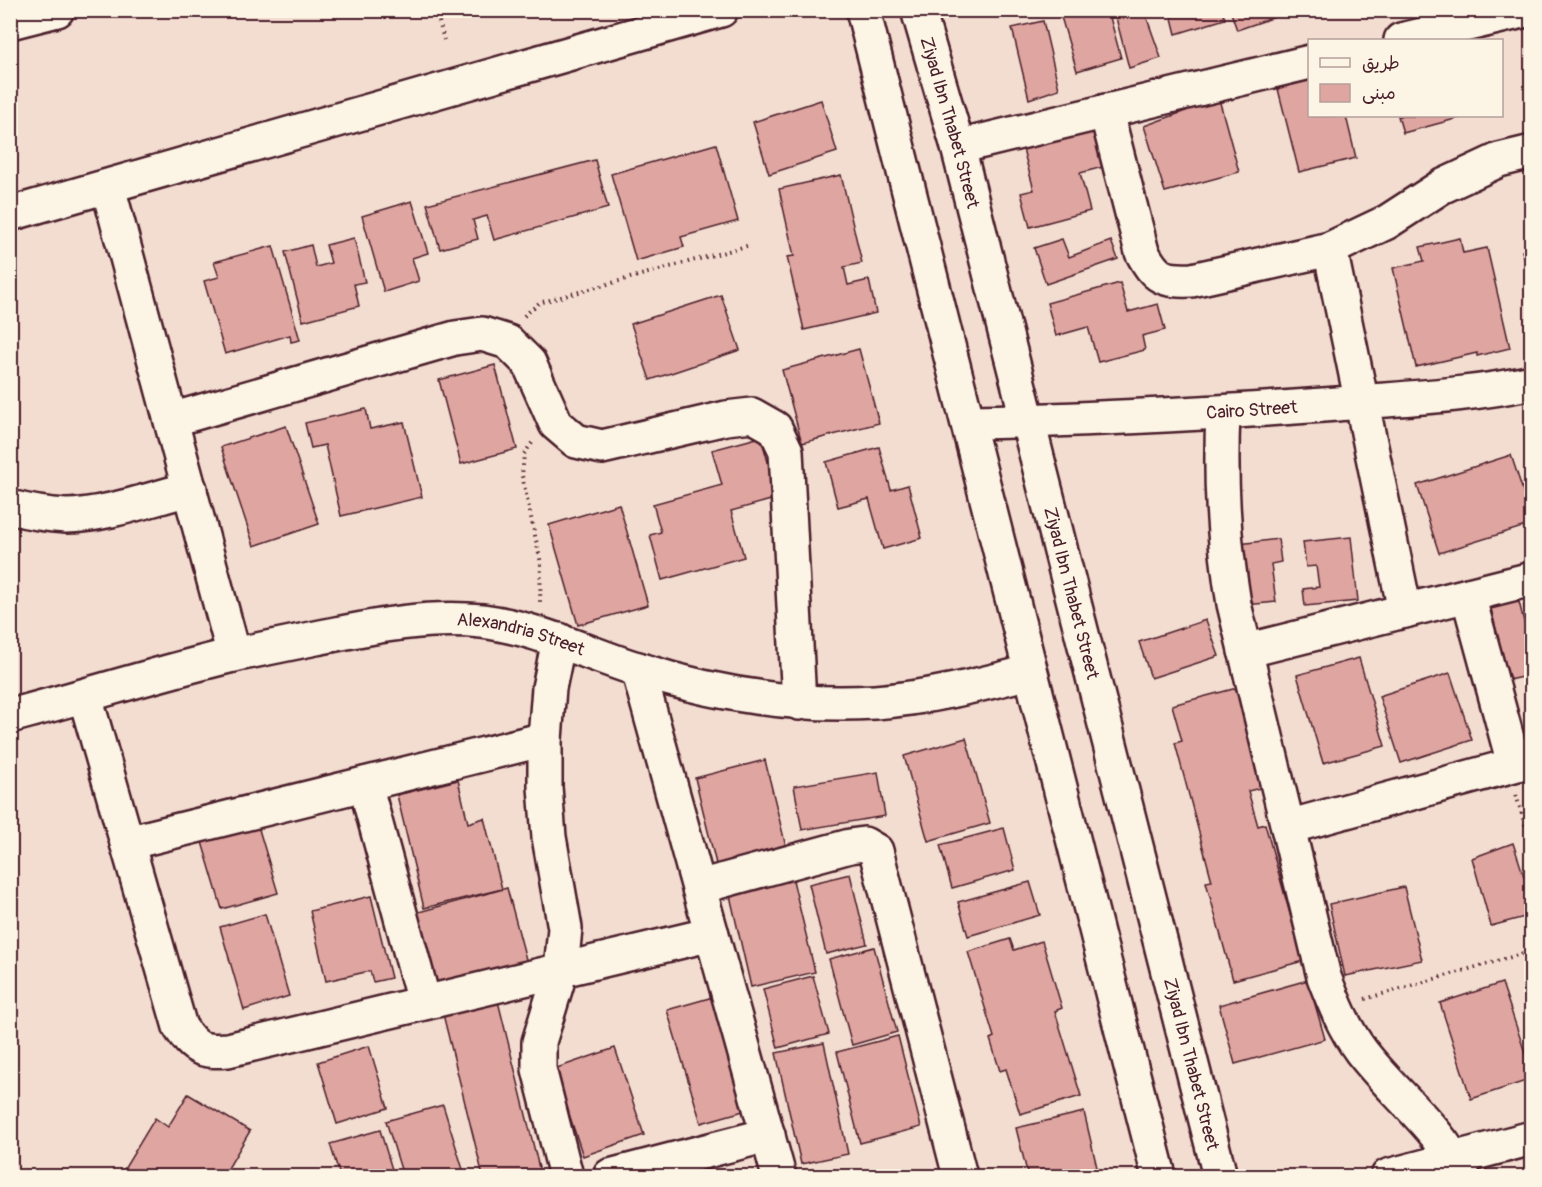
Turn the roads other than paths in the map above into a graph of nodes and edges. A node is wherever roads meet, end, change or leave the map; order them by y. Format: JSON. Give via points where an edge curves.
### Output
{"nodes":[{"id":1,"x":57,"y":10,"type":"edge"},
{"id":2,"x":721,"y":10,"type":"edge"},
{"id":3,"x":863,"y":10,"type":"edge"},
{"id":4,"x":918,"y":10,"type":"edge"},
{"id":5,"x":1530,"y":11,"type":"edge"},
{"id":6,"x":10,"y":22,"type":"edge"},
{"id":7,"x":1405,"y":39,"type":"edge"},
{"id":8,"x":1308,"y":62,"type":"edge"},
{"id":9,"x":1106,"y":111,"type":"junction"},
{"id":10,"x":957,"y":147,"type":"junction"},
{"id":11,"x":1532,"y":152,"type":"edge"},
{"id":12,"x":108,"y":187,"type":"junction"},
{"id":13,"x":10,"y":214,"type":"edge"},
{"id":14,"x":1330,"y":249,"type":"junction"},
{"id":15,"x":1532,"y":382,"type":"edge"},
{"id":16,"x":1361,"y":402,"type":"junction"},
{"id":17,"x":1223,"y":413,"type":"junction"},
{"id":18,"x":171,"y":420,"type":"junction"},
{"id":19,"x":1028,"y":421,"type":"junction"},
{"id":20,"x":970,"y":422,"type":"junction"},
{"id":21,"x":190,"y":489,"type":"junction"},
{"id":22,"x":10,"y":507,"type":"edge"},
{"id":23,"x":1532,"y":579,"type":"edge"},
{"id":24,"x":1468,"y":595,"type":"junction"},
{"id":25,"x":1405,"y":610,"type":"junction"},
{"id":26,"x":545,"y":635,"type":"junction"},
{"id":27,"x":1245,"y":651,"type":"junction"},
{"id":28,"x":234,"y":655,"type":"junction"},
{"id":29,"x":638,"y":669,"type":"junction"},
{"id":30,"x":1030,"y":672,"type":"junction"},
{"id":31,"x":85,"y":696,"type":"junction"},
{"id":32,"x":799,"y":703,"type":"junction"},
{"id":33,"x":10,"y":716,"type":"edge"},
{"id":34,"x":545,"y":739,"type":"junction"},
{"id":35,"x":1518,"y":763,"type":"edge"},
{"id":36,"x":365,"y":784,"type":"junction"},
{"id":37,"x":1288,"y":827,"type":"junction"},
{"id":38,"x":127,"y":843,"type":"junction"},
{"id":39,"x":699,"y":887,"type":"junction"},
{"id":40,"x":712,"y":934,"type":"junction"},
{"id":41,"x":561,"y":970,"type":"junction"},
{"id":42,"x":424,"y":1002,"type":"junction"},
{"id":43,"x":768,"y":1135,"type":"junction"},
{"id":44,"x":1532,"y":1138,"type":"edge"},
{"id":45,"x":1458,"y":1167,"type":"edge"},
{"id":46,"x":566,"y":1176,"type":"edge"},
{"id":47,"x":610,"y":1176,"type":"edge"},
{"id":48,"x":779,"y":1176,"type":"edge"},
{"id":49,"x":960,"y":1176,"type":"edge"},
{"id":50,"x":1159,"y":1176,"type":"edge"},
{"id":51,"x":1220,"y":1176,"type":"edge"},
{"id":52,"x":1388,"y":1176,"type":"edge"}],
"edges":[{"from":1,"to":6,"type":"street"},
{"from":2,"to":12,"type":"street"},
{"from":3,"to":20,"type":"street"},
{"from":4,"to":10,"type":"street","name":"Ziyad Ibn Thabet Street"},
{"from":5,"to":7,"type":"street"},
{"from":8,"to":9,"type":"street"},
{"from":9,"to":10,"type":"street"},
{"from":9,"to":14,"type":"street","via":[[1142,252],[1152,270],[1171,281],[1192,280]]},
{"from":10,"to":19,"type":"street","name":"Ziyad Ibn Thabet Street"},
{"from":11,"to":14,"type":"street","via":[[1499,160],[1441,187],[1387,222]]},
{"from":12,"to":13,"type":"street"},
{"from":12,"to":18,"type":"street"},
{"from":14,"to":16,"type":"street"},
{"from":15,"to":16,"type":"street","name":"Cairo Street"},
{"from":16,"to":17,"type":"street","name":"Cairo Street"},
{"from":16,"to":25,"type":"street"},
{"from":17,"to":19,"type":"street","name":"Cairo Street"},
{"from":17,"to":27,"type":"street","via":[[1224,537]]},
{"from":18,"to":21,"type":"street"},
{"from":18,"to":32,"type":"street","via":[[455,338],[482,334],[508,342],[529,363],[556,424],[576,441],[602,447],[726,418],[752,416],[775,428],[786,451]]},
{"from":19,"to":20,"type":"street","name":"Cairo Street"},
{"from":19,"to":51,"type":"street","name":"Ziyad Ibn Thabet Street"},
{"from":20,"to":30,"type":"street"},
{"from":21,"to":22,"type":"street","via":[[68,516]]},
{"from":21,"to":28,"type":"street"},
{"from":23,"to":24,"type":"street"},
{"from":24,"to":25,"type":"street"},
{"from":24,"to":35,"type":"street"},
{"from":25,"to":27,"type":"street"},
{"from":26,"to":28,"type":"street","name":"Alexandria Street","via":[[483,621],[434,619],[385,624]]},
{"from":26,"to":29,"type":"street","name":"Alexandria Street"},
{"from":26,"to":34,"type":"street","via":[[549,688]]},
{"from":27,"to":37,"type":"street"},
{"from":28,"to":31,"type":"street","name":"Alexandria Street"},
{"from":29,"to":32,"type":"street","name":"Alexandria Street","via":[[691,684]]},
{"from":29,"to":39,"type":"street"},
{"from":30,"to":32,"type":"street","name":"Alexandria Street","via":[[955,691],[876,702]]},
{"from":30,"to":50,"type":"street"},
{"from":31,"to":33,"type":"street","name":"Alexandria Street"},
{"from":31,"to":38,"type":"street"},
{"from":34,"to":36,"type":"street"},
{"from":34,"to":41,"type":"street","via":[[549,837],[565,928]]},
{"from":35,"to":37,"type":"street"},
{"from":36,"to":38,"type":"street"},
{"from":36,"to":42,"type":"street"},
{"from":37,"to":45,"type":"street","via":[[1335,1007],[1362,1052],[1439,1138]]},
{"from":38,"to":42,"type":"street","via":[[180,1026],[191,1042],[209,1052]]},
{"from":39,"to":40,"type":"street"},
{"from":39,"to":49,"type":"street","via":[[850,846],[864,844],[876,851]]},
{"from":40,"to":41,"type":"street"},
{"from":40,"to":43,"type":"street"},
{"from":41,"to":42,"type":"street"},
{"from":41,"to":46,"type":"street","via":[[539,1042],[538,1068]]},
{"from":43,"to":47,"type":"street"},
{"from":43,"to":48,"type":"street"},
{"from":44,"to":45,"type":"street"},
{"from":45,"to":52,"type":"street"}]}
